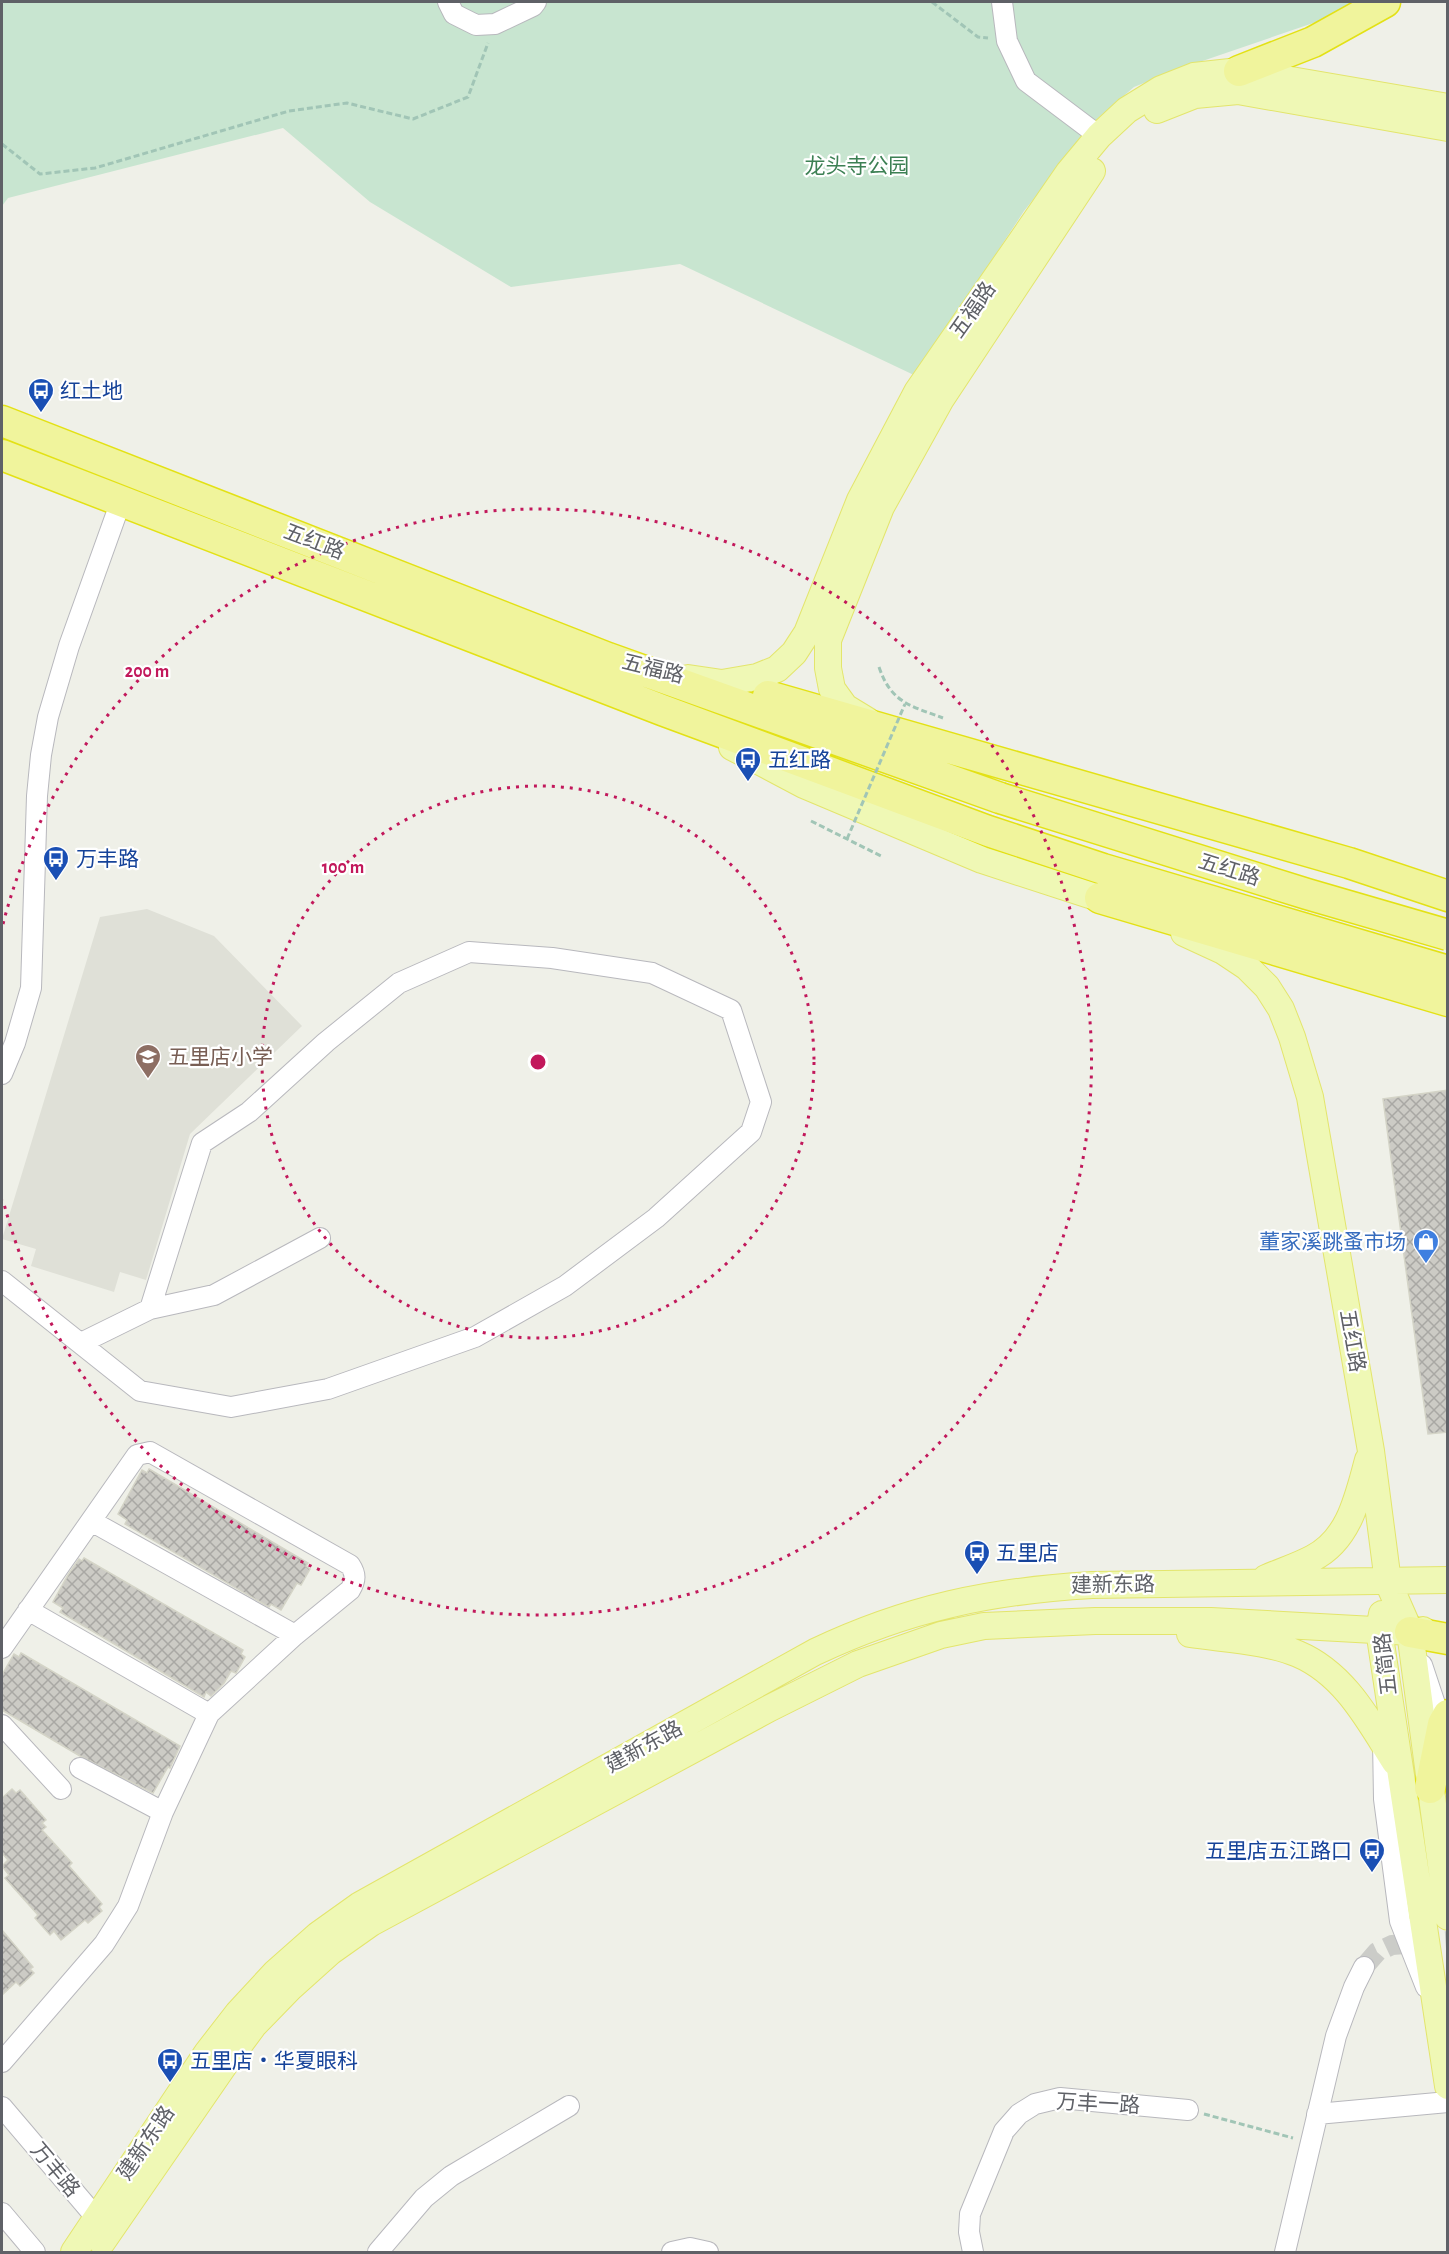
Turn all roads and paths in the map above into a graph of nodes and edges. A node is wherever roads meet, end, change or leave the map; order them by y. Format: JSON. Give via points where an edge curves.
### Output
{"nodes":[{"id":1,"x":448,"y":2,"type":"edge"},
{"id":2,"x":536,"y":2,"type":"edge"},
{"id":3,"x":932,"y":2,"type":"edge"},
{"id":4,"x":1002,"y":2,"type":"edge"},
{"id":5,"x":1385,"y":2,"type":"edge"},
{"id":6,"x":495,"y":24,"type":"junction"},
{"id":7,"x":1007,"y":41,"type":"junction"},
{"id":8,"x":1239,"y":71,"type":"junction"},
{"id":9,"x":1448,"y":107,"type":"edge"},
{"id":10,"x":1448,"y":128,"type":"edge"},
{"id":11,"x":1099,"y":136,"type":"junction"},
{"id":12,"x":2,"y":144,"type":"edge"},
{"id":13,"x":2,"y":421,"type":"edge"},
{"id":14,"x":2,"y":455,"type":"edge"},
{"id":15,"x":121,"y":501,"type":"junction"},
{"id":16,"x":608,"y":658,"type":"junction"},
{"id":17,"x":879,"y":667,"type":"dead end"},
{"id":18,"x":722,"y":683,"type":"junction"},
{"id":19,"x":905,"y":704,"type":"junction"},
{"id":20,"x":662,"y":710,"type":"junction"},
{"id":21,"x":943,"y":718,"type":"dead end"},
{"id":22,"x":898,"y":734,"type":"junction"},
{"id":23,"x":811,"y":821,"type":"dead end"},
{"id":24,"x":847,"y":839,"type":"junction"},
{"id":25,"x":881,"y":856,"type":"dead end"},
{"id":26,"x":1448,"y":896,"type":"edge"},
{"id":27,"x":1100,"y":898,"type":"junction"},
{"id":28,"x":1448,"y":935,"type":"edge"},
{"id":29,"x":1448,"y":971,"type":"edge"},
{"id":30,"x":1440,"y":999,"type":"edge"},
{"id":31,"x":2,"y":1074,"type":"edge"},
{"id":32,"x":320,"y":1238,"type":"dead end"},
{"id":33,"x":2,"y":1281,"type":"edge"},
{"id":34,"x":150,"y":1309,"type":"junction"},
{"id":35,"x":81,"y":1343,"type":"junction"},
{"id":36,"x":1371,"y":1451,"type":"junction"},
{"id":37,"x":92,"y":1521,"type":"junction"},
{"id":38,"x":1448,"y":1580,"type":"edge"},
{"id":39,"x":1388,"y":1582,"type":"junction"},
{"id":40,"x":1254,"y":1583,"type":"junction"},
{"id":41,"x":28,"y":1610,"type":"junction"},
{"id":42,"x":1095,"y":1621,"type":"junction"},
{"id":43,"x":1211,"y":1621,"type":"junction"},
{"id":44,"x":1448,"y":1626,"type":"edge"},
{"id":45,"x":1379,"y":1629,"type":"junction"},
{"id":46,"x":1410,"y":1632,"type":"junction"},
{"id":47,"x":295,"y":1635,"type":"junction"},
{"id":48,"x":1448,"y":1639,"type":"edge"},
{"id":49,"x":2,"y":1648,"type":"edge"},
{"id":50,"x":209,"y":1714,"type":"junction"},
{"id":51,"x":1445,"y":1719,"type":"edge"},
{"id":52,"x":6,"y":1738,"type":"edge"},
{"id":53,"x":1383,"y":1742,"type":"junction"},
{"id":54,"x":1448,"y":1755,"type":"edge"},
{"id":55,"x":80,"y":1768,"type":"dead end"},
{"id":56,"x":1400,"y":1771,"type":"junction"},
{"id":57,"x":1430,"y":1788,"type":"junction"},
{"id":58,"x":61,"y":1789,"type":"dead end"},
{"id":59,"x":164,"y":1812,"type":"junction"},
{"id":60,"x":1448,"y":1917,"type":"edge"},
{"id":61,"x":1364,"y":1966,"type":"tunnel mouth"},
{"id":62,"x":1437,"y":2016,"type":"junction"},
{"id":63,"x":2,"y":2062,"type":"edge"},
{"id":64,"x":1448,"y":2086,"type":"edge"},
{"id":65,"x":1448,"y":2102,"type":"edge"},
{"id":66,"x":569,"y":2106,"type":"dead end"},
{"id":67,"x":2,"y":2107,"type":"edge"},
{"id":68,"x":1188,"y":2110,"type":"joint"},
{"id":69,"x":1317,"y":2114,"type":"junction"},
{"id":70,"x":1310,"y":2142,"type":"junction"},
{"id":71,"x":2,"y":2212,"type":"edge"},
{"id":72,"x":100,"y":2234,"type":"edge"},
{"id":73,"x":36,"y":2253,"type":"edge"},
{"id":74,"x":74,"y":2253,"type":"edge"},
{"id":75,"x":378,"y":2253,"type":"edge"},
{"id":76,"x":672,"y":2253,"type":"edge"},
{"id":77,"x":708,"y":2253,"type":"edge"},
{"id":78,"x":973,"y":2253,"type":"edge"},
{"id":79,"x":1285,"y":2253,"type":"edge"}],
"edges":[{"from":1,"to":6,"type":"street","via":[[454,14],[476,25]]},
{"from":2,"to":6,"type":"street"},
{"from":3,"to":7,"type":"path","via":[[978,37]]},
{"from":4,"to":7,"type":"street"},
{"from":5,"to":8,"type":"highway","via":[[1313,42]]},
{"from":6,"to":12,"type":"path","via":[[468,97],[413,118],[347,103],[289,111],[95,168],[40,174]]},
{"from":7,"to":11,"type":"street","via":[[1026,81]]},
{"from":8,"to":9,"type":"main road","name":"五福路"},
{"from":8,"to":11,"type":"main road","name":"五福路","via":[[1194,76],[1161,89],[1127,110]]},
{"from":10,"to":22,"type":"main road","name":"五福路","via":[[1238,91],[1196,95],[1165,106],[1137,121],[1109,145],[941,399],[881,507],[828,640],[832,689],[845,707]]},
{"from":11,"to":18,"type":"main road","name":"五福路","via":[[1069,172],[916,392],[860,500],[807,633],[794,653],[777,669]]},
{"from":13,"to":16,"type":"highway","name":"五红路"},
{"from":14,"to":15,"type":"highway","name":"五红路"},
{"from":15,"to":20,"type":"highway","name":"五红路"},
{"from":15,"to":31,"type":"street","via":[[48,717],[37,796],[32,988]]},
{"from":16,"to":18,"type":"main road","name":"五福路"},
{"from":16,"to":28,"type":"highway","name":"五红路","bridge":true,"via":[[1000,798]]},
{"from":17,"to":19,"type":"path","via":[[889,689]]},
{"from":18,"to":22,"type":"highway"},
{"from":19,"to":21,"type":"path"},
{"from":19,"to":24,"type":"path","bridge":true},
{"from":20,"to":27,"type":"main road","name":"五红路","via":[[804,785],[982,860]]},
{"from":20,"to":29,"type":"highway","name":"五红路","via":[[988,831]]},
{"from":22,"to":26,"type":"highway","via":[[1349,863]]},
{"from":23,"to":24,"type":"path"},
{"from":24,"to":25,"type":"path"},
{"from":27,"to":30,"type":"highway"},
{"from":27,"to":36,"type":"main road","name":"五红路","via":[[1223,951],[1254,974],[1281,1009],[1310,1097]]},
{"from":32,"to":34,"type":"street","via":[[214,1295]]},
{"from":33,"to":35,"type":"street"},
{"from":34,"to":35,"type":"street"},
{"from":34,"to":35,"type":"street","via":[[202,1143],[249,1112],[399,983],[469,952],[552,958],[652,973],[731,1010],[761,1102],[751,1132],[656,1218],[565,1286],[475,1337],[328,1389],[231,1407],[140,1391]]},
{"from":36,"to":39,"type":"main road","name":"五红路"},
{"from":36,"to":40,"type":"main road","via":[[1354,1509],[1330,1546],[1314,1558]]},
{"from":37,"to":41,"type":"street"},
{"from":37,"to":47,"type":"street"},
{"from":37,"to":47,"type":"street","via":[[138,1455],[150,1452],[350,1565],[355,1578],[350,1590]]},
{"from":38,"to":39,"type":"main road","name":"建新东路"},
{"from":39,"to":40,"type":"main road","name":"建新东路"},
{"from":39,"to":45,"type":"main road","name":"五简路"},
{"from":39,"to":46,"type":"main road","name":"五简路"},
{"from":40,"to":43,"type":"main road","via":[[1263,1593],[1262,1606]]},
{"from":40,"to":72,"type":"main road","name":"建新东路","via":[[1036,1588],[982,1596],[894,1618],[815,1652],[360,1905],[275,1973],[219,2037]]},
{"from":41,"to":49,"type":"street"},
{"from":41,"to":50,"type":"street"},
{"from":42,"to":43,"type":"main road","name":"建新东路"},
{"from":42,"to":53,"type":"main road","via":[[1299,1654],[1335,1678],[1366,1714]]},
{"from":42,"to":72,"type":"main road","name":"建新东路","via":[[984,1626],[941,1635],[858,1664],[371,1923],[322,1959],[254,2025]]},
{"from":43,"to":45,"type":"main road","name":"建新东路"},
{"from":44,"to":46,"type":"main road","name":"建新东路"},
{"from":45,"to":46,"type":"main road","name":"建新东路"},
{"from":45,"to":53,"type":"street"},
{"from":45,"to":56,"type":"main road","name":"五简路"},
{"from":46,"to":48,"type":"highway"},
{"from":46,"to":51,"type":"street"},
{"from":46,"to":57,"type":"main road","name":"五简路"},
{"from":47,"to":50,"type":"street"},
{"from":50,"to":59,"type":"street"},
{"from":51,"to":54,"type":"street"},
{"from":51,"to":57,"type":"highway"},
{"from":52,"to":58,"type":"street"},
{"from":53,"to":56,"type":"main road"},
{"from":53,"to":62,"type":"street","via":[[1384,1799],[1400,1921]]},
{"from":55,"to":59,"type":"street"},
{"from":56,"to":62,"type":"main road","name":"五简路"},
{"from":57,"to":60,"type":"main road","name":"五简路"},
{"from":59,"to":63,"type":"street","via":[[117,1925]]},
{"from":61,"to":69,"type":"street","via":[[1336,2036]]},
{"from":62,"to":64,"type":"main road","name":"五简路"},
{"from":65,"to":69,"type":"street"},
{"from":66,"to":75,"type":"street","via":[[451,2176],[424,2198]]},
{"from":67,"to":72,"type":"street","name":"万丰路"},
{"from":68,"to":70,"type":"path"},
{"from":68,"to":78,"type":"street","name":"万丰一路","via":[[1060,2098],[1035,2104],[1019,2114],[1004,2132],[970,2214]]},
{"from":69,"to":70,"type":"street"},
{"from":70,"to":79,"type":"street"},
{"from":71,"to":73,"type":"street"},
{"from":72,"to":74,"type":"main road","name":"建新东路"},
{"from":76,"to":77,"type":"street","via":[[690,2248]]}]}
